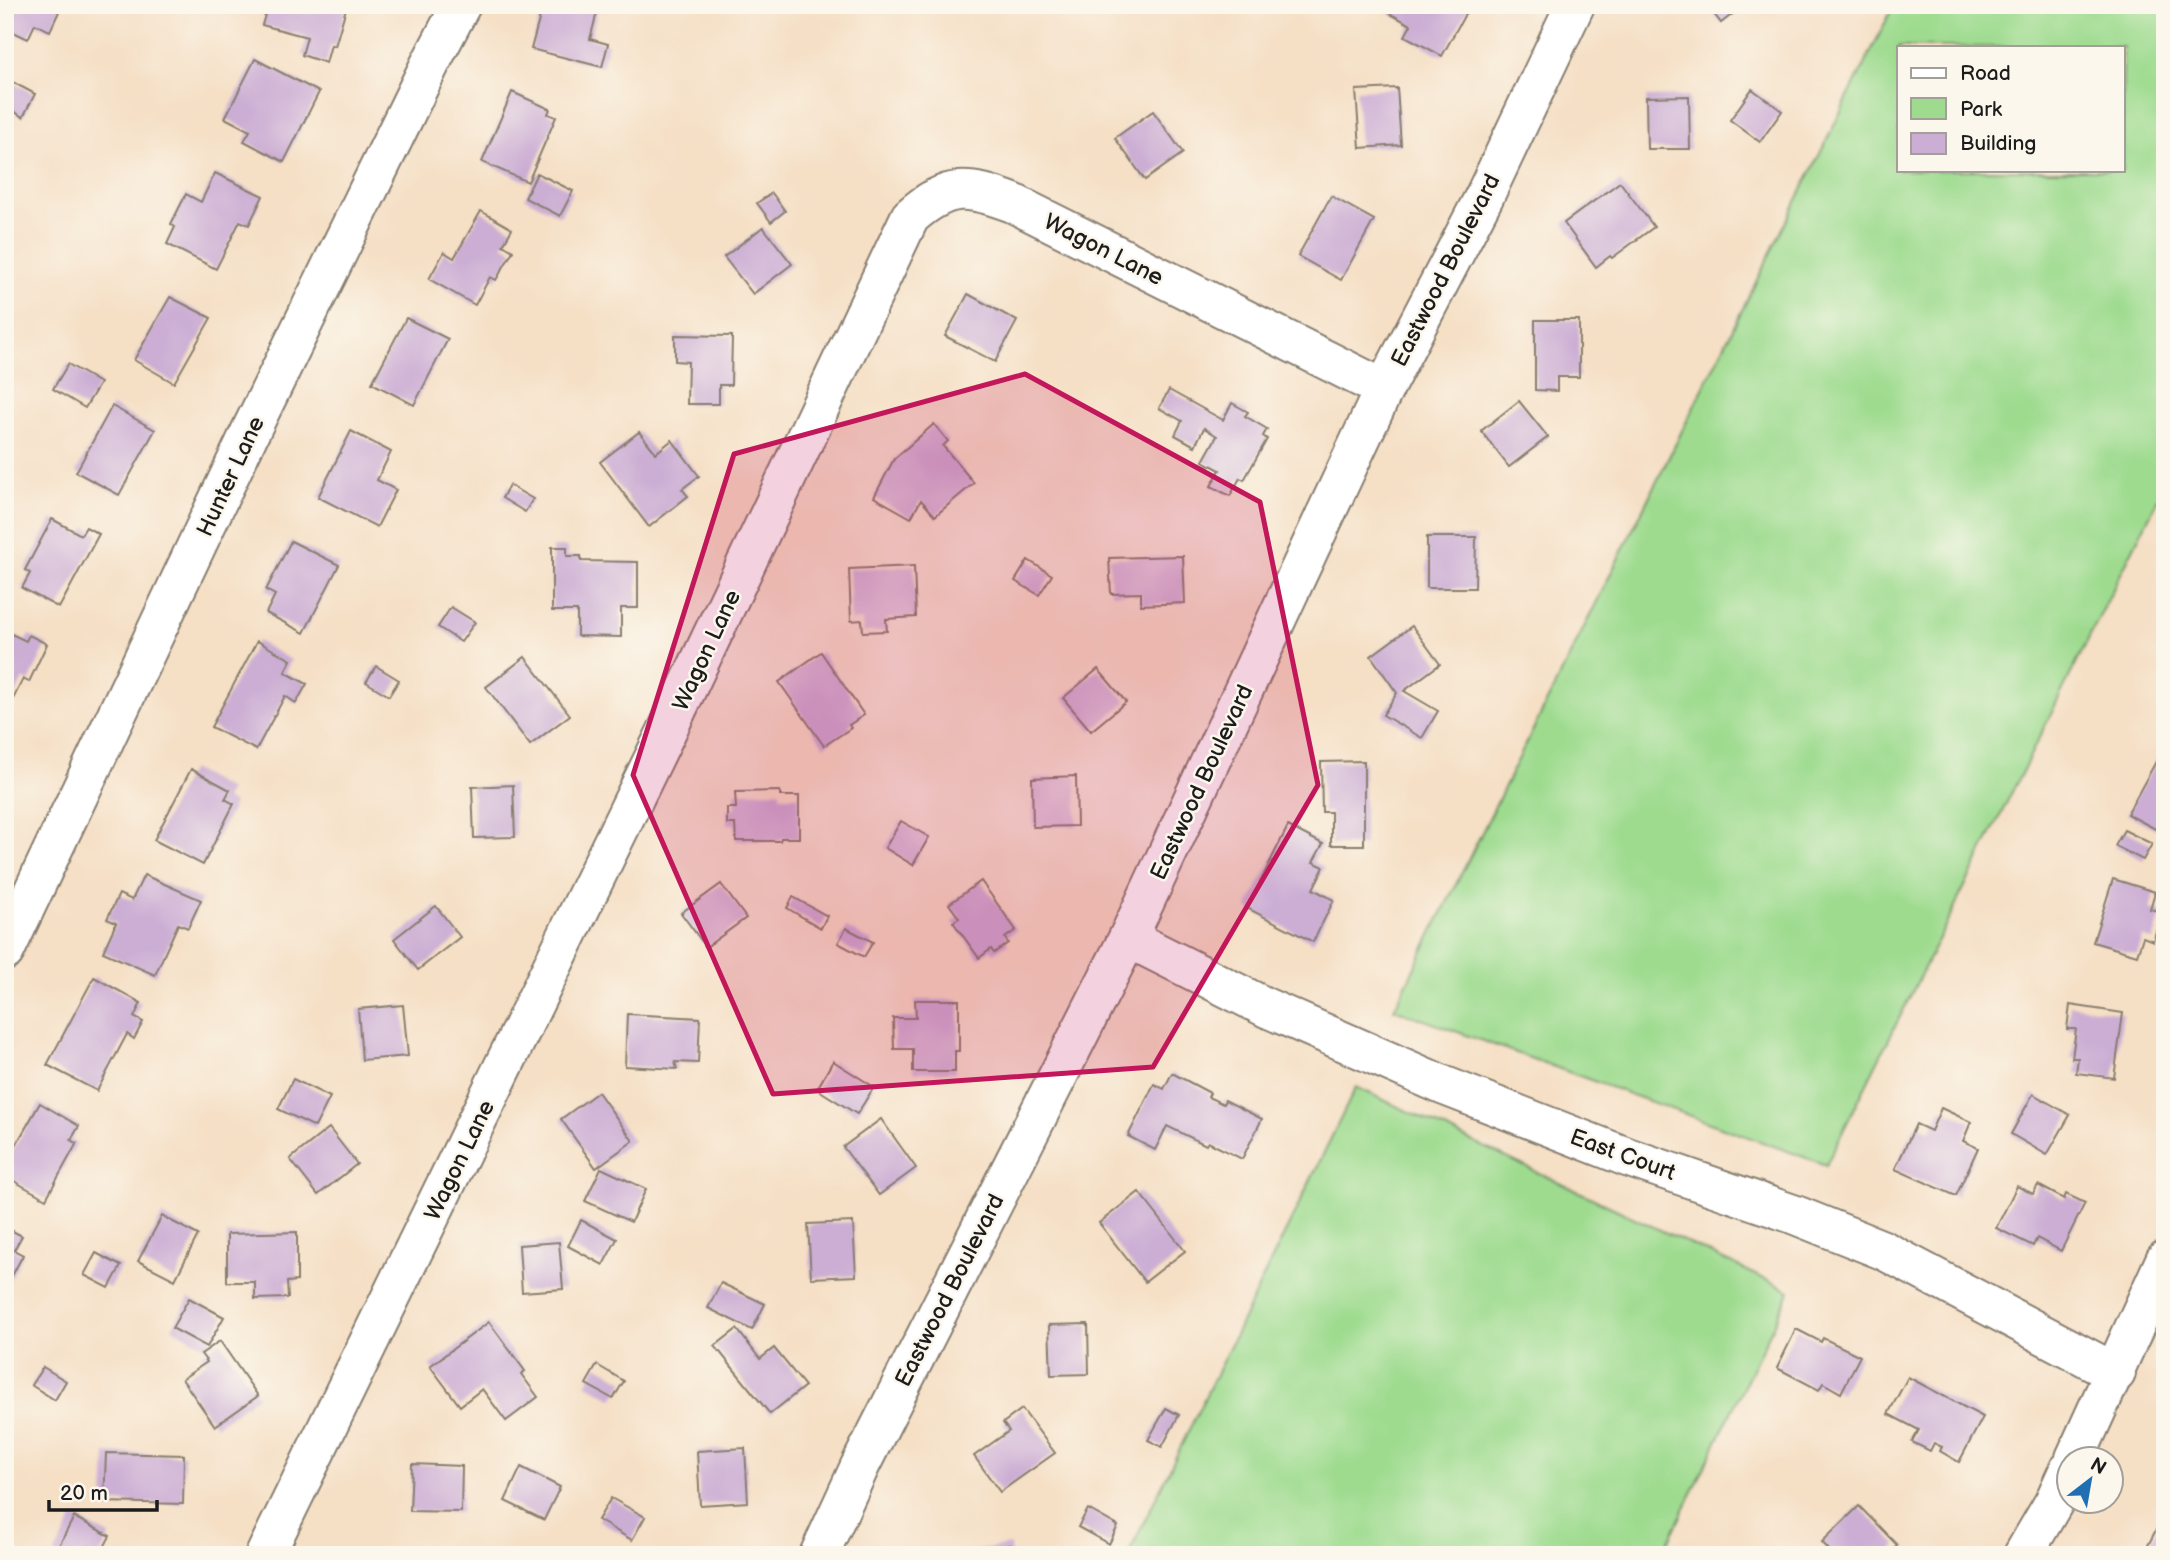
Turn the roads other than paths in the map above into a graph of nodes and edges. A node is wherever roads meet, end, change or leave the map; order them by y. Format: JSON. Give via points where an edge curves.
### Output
{"nodes":[{"id":1,"x":461,"y":5,"type":"edge"},
{"id":2,"x":1575,"y":5,"type":"edge"},
{"id":3,"x":1384,"y":389,"type":"junction"},
{"id":4,"x":1128,"y":938,"type":"junction"},
{"id":5,"x":5,"y":951,"type":"edge"},
{"id":6,"x":2165,"y":1260,"type":"edge"},
{"id":7,"x":2116,"y":1373,"type":"junction"},
{"id":8,"x":2082,"y":1444,"type":"edge"},
{"id":9,"x":2054,"y":1502,"type":"edge"},
{"id":10,"x":265,"y":1555,"type":"edge"},
{"id":11,"x":819,"y":1555,"type":"edge"},
{"id":12,"x":2022,"y":1555,"type":"edge"}],
"edges":[{"from":1,"to":5,"type":"street","name":"Hunter Lane","via":[[253,426]]},
{"from":2,"to":3,"type":"street","name":"Eastwood Boulevard","via":[[1484,197]]},
{"from":3,"to":4,"type":"street","name":"Eastwood Boulevard"},
{"from":3,"to":10,"type":"street","name":"Wagon Lane","via":[[987,193],[946,193],[910,217],[666,733]]},
{"from":4,"to":7,"type":"street","name":"East Court","via":[[1278,1013],[1445,1086],[1883,1250]]},
{"from":4,"to":11,"type":"street","name":"Eastwood Boulevard"},
{"from":6,"to":7,"type":"street"},
{"from":7,"to":8,"type":"street"},
{"from":9,"to":12,"type":"street"}]}
